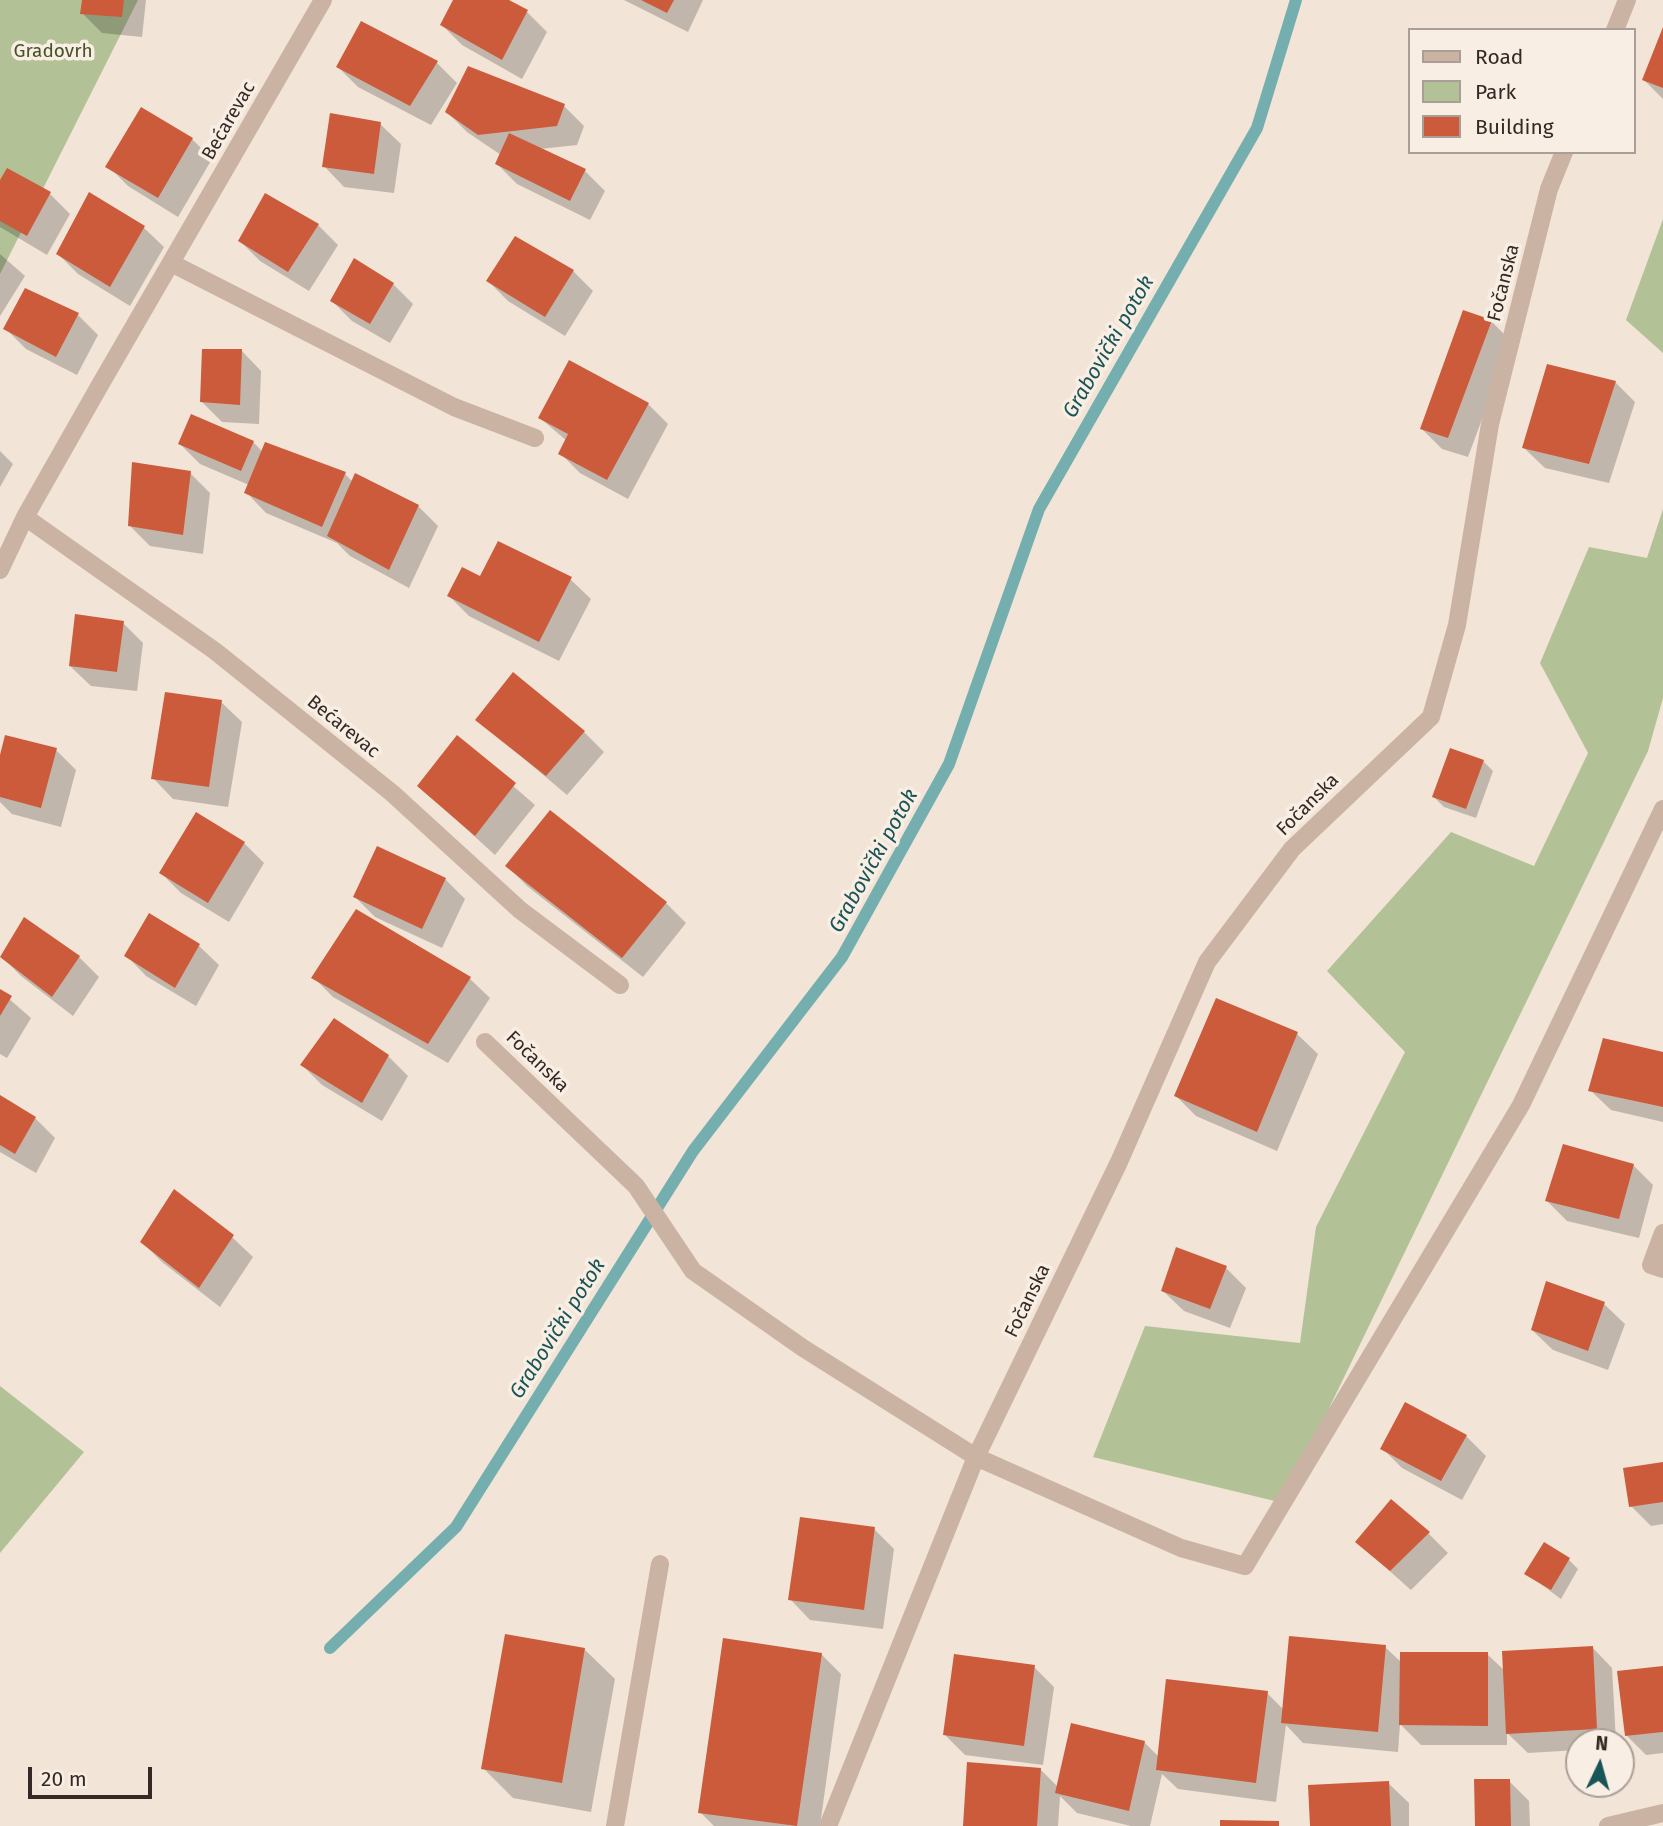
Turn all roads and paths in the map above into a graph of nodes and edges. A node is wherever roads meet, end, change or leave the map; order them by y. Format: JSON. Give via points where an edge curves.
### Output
{"nodes":[{"id":1,"x":324,"y":0,"type":"edge"},
{"id":2,"x":1627,"y":0,"type":"edge"},
{"id":3,"x":1616,"y":28,"type":"edge"},
{"id":4,"x":1563,"y":154,"type":"edge"},
{"id":5,"x":171,"y":263,"type":"junction"},
{"id":6,"x":535,"y":438,"type":"dead end"},
{"id":7,"x":25,"y":517,"type":"junction"},
{"id":8,"x":0,"y":570,"type":"edge"},
{"id":9,"x":1663,"y":810,"type":"edge"},
{"id":10,"x":620,"y":985,"type":"dead end"},
{"id":11,"x":485,"y":1042,"type":"dead end"},
{"id":12,"x":1663,"y":1233,"type":"edge"},
{"id":13,"x":1663,"y":1269,"type":"edge"},
{"id":14,"x":976,"y":1457,"type":"junction"},
{"id":15,"x":660,"y":1564,"type":"dead end"},
{"id":16,"x":1663,"y":1813,"type":"edge"},
{"id":17,"x":615,"y":1826,"type":"edge"},
{"id":18,"x":828,"y":1826,"type":"edge"},
{"id":19,"x":1608,"y":1826,"type":"edge"}],
"edges":[{"from":1,"to":5,"type":"street","name":"Bećarevac"},
{"from":2,"to":3,"type":"street"},
{"from":4,"to":14,"type":"street","name":"Fočanska","via":[[1549,189],[1490,424],[1457,625],[1431,717],[1292,849],[1208,962],[1119,1162]]},
{"from":5,"to":6,"type":"street","via":[[454,407]]},
{"from":5,"to":7,"type":"street","name":"Bećarevac"},
{"from":7,"to":8,"type":"street","name":"Bećarevac"},
{"from":7,"to":10,"type":"street","name":"Bećarevac","via":[[215,651],[391,793],[520,910]]},
{"from":9,"to":14,"type":"street","name":"Fočanska","via":[[1521,1105],[1245,1566],[1181,1548]]},
{"from":11,"to":14,"type":"street","name":"Fočanska","via":[[636,1186],[693,1271],[803,1348]]},
{"from":12,"to":13,"type":"street","via":[[1651,1265]]},
{"from":14,"to":18,"type":"street","name":"Fočanska"},
{"from":15,"to":17,"type":"street"},
{"from":16,"to":19,"type":"street"}]}
